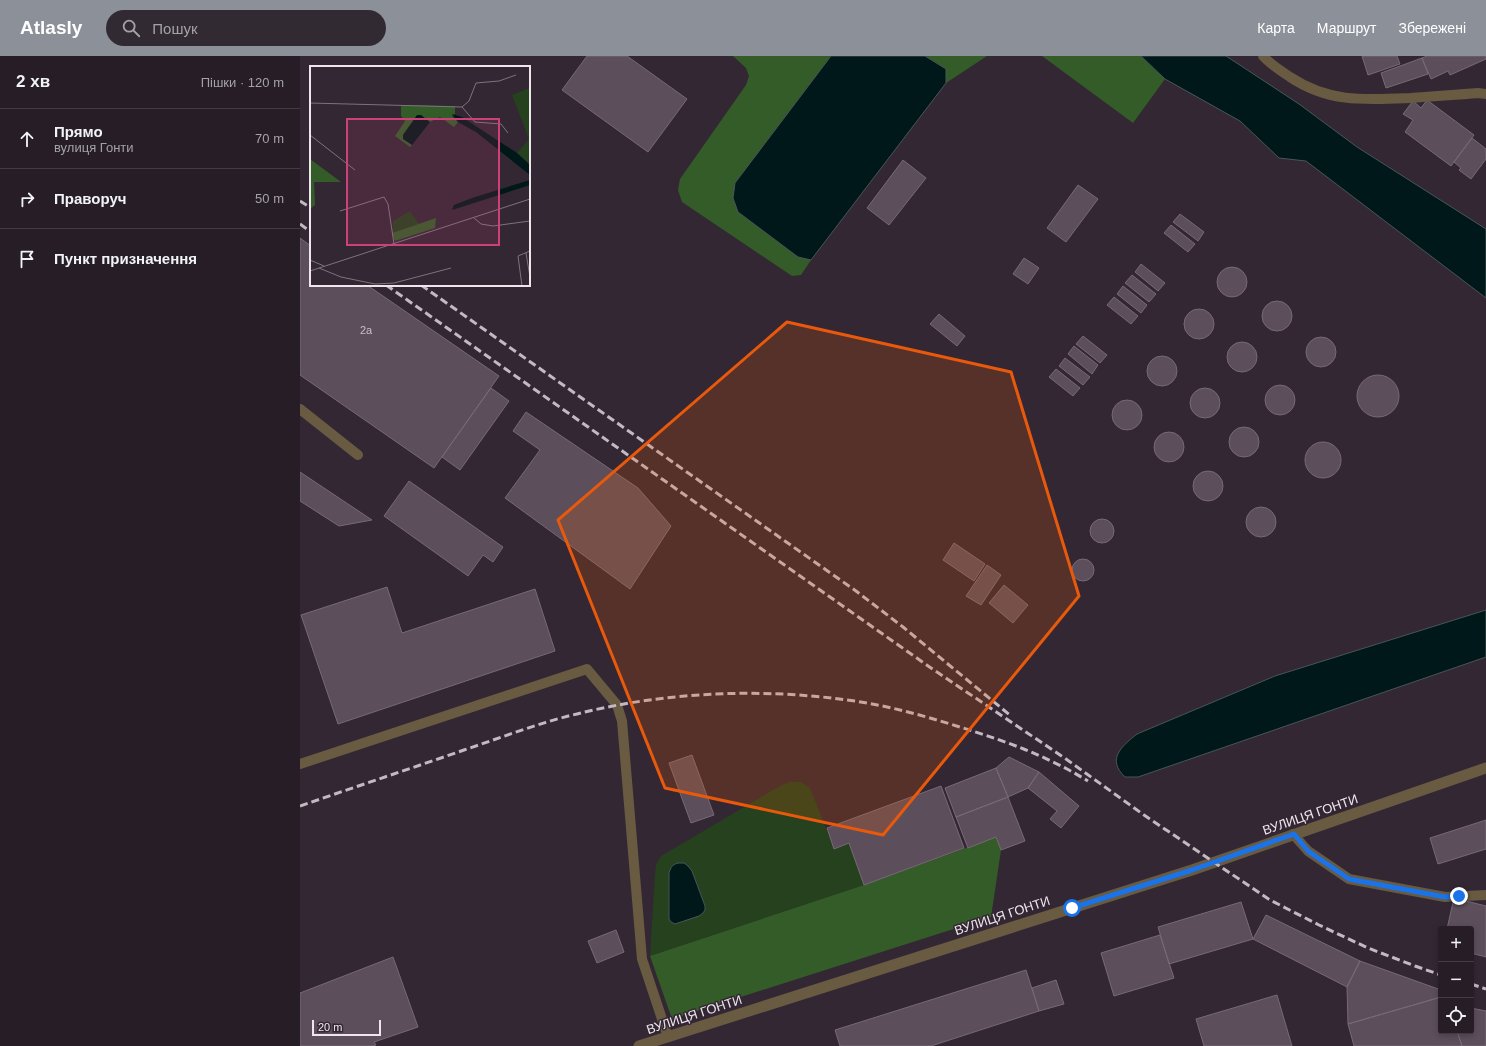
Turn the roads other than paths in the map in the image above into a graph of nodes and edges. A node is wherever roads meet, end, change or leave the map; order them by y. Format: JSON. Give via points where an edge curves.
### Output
{"nodes":[{"id":1,"x":1263,"y":56,"type":"edge"},
{"id":2,"x":1486,"y":94,"type":"edge"},
{"id":3,"x":300,"y":409,"type":"edge"},
{"id":4,"x":358,"y":455,"type":"dead end"},
{"id":5,"x":300,"y":764,"type":"edge"},
{"id":6,"x":1486,"y":768,"type":"edge"},
{"id":7,"x":1294,"y":834,"type":"junction"},
{"id":8,"x":1486,"y":895,"type":"edge"},
{"id":9,"x":668,"y":1037,"type":"junction"},
{"id":10,"x":639,"y":1046,"type":"edge"}],
"edges":[{"from":1,"to":2,"type":"lane","via":[[1300,84],[1317,92],[1343,98],[1371,100]]},
{"from":3,"to":4,"type":"lane"},
{"from":5,"to":9,"type":"lane","via":[[587,669],[617,705],[622,721],[642,959]]},
{"from":6,"to":7,"type":"street","name":"ВУЛИЦЯ ГОНТИ"},
{"from":7,"to":8,"type":"lane","via":[[1308,851],[1349,879],[1445,897]]},
{"from":7,"to":9,"type":"street","name":"ВУЛИЦЯ ГОНТИ","via":[[1192,870]]},
{"from":9,"to":10,"type":"street","name":"ВУЛИЦЯ ГОНТИ"}]}
